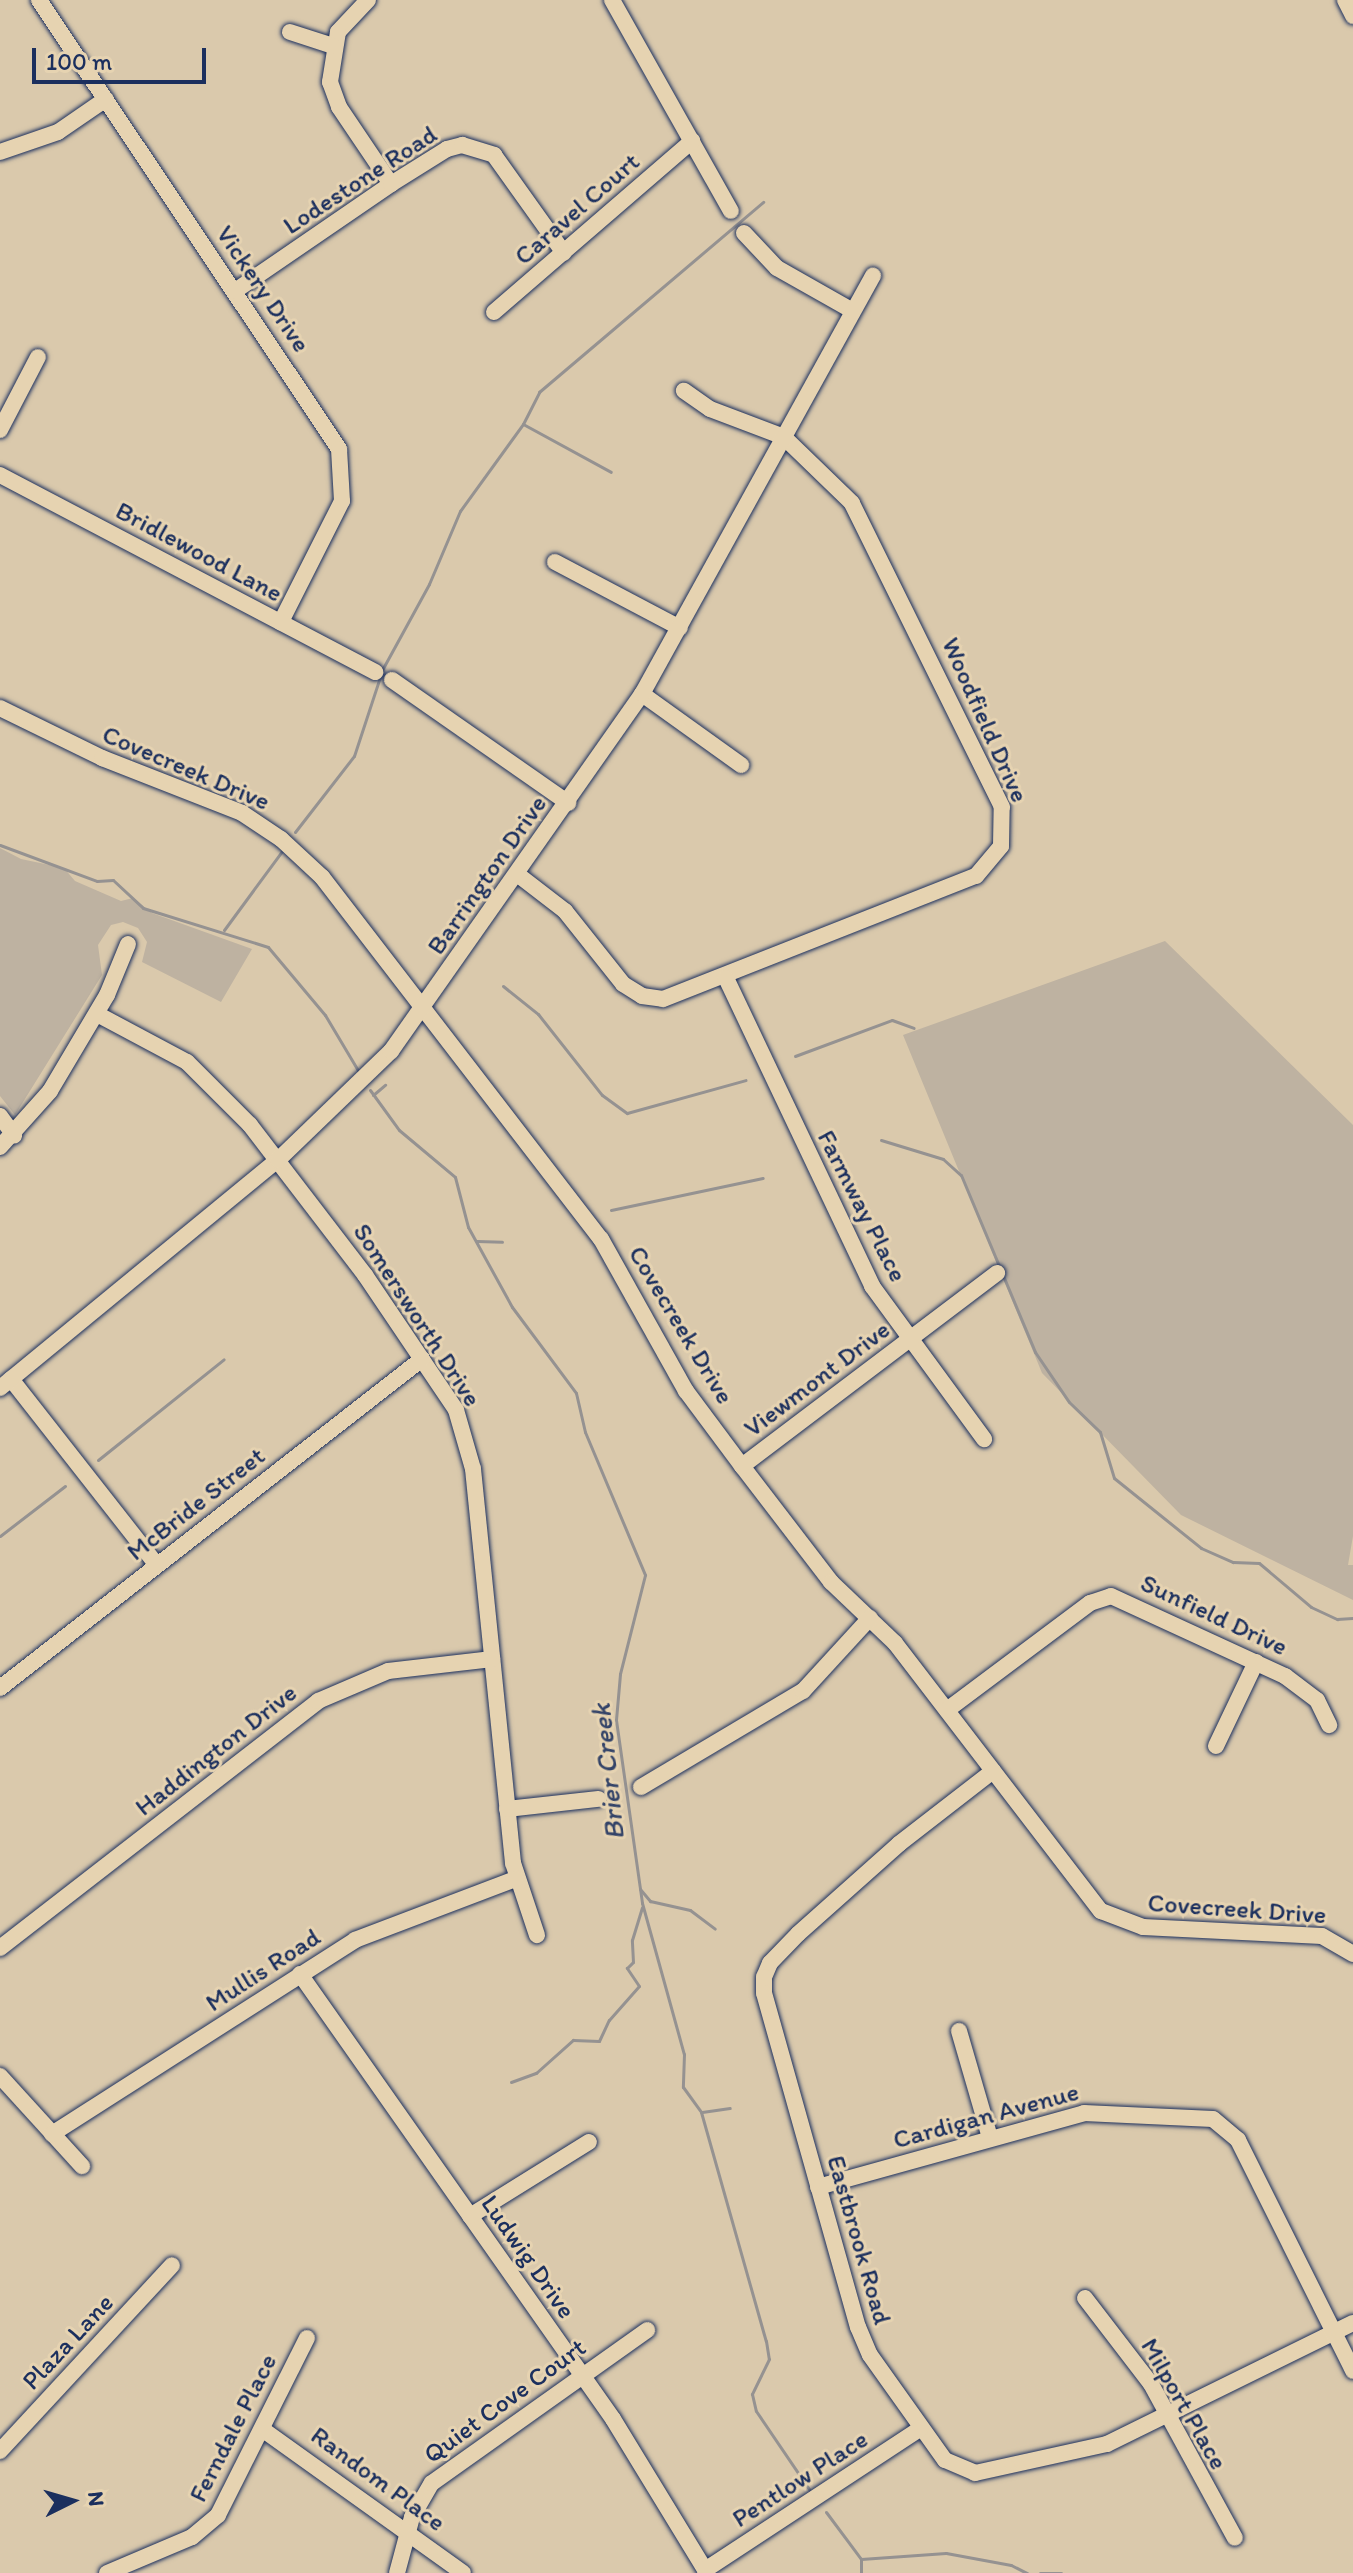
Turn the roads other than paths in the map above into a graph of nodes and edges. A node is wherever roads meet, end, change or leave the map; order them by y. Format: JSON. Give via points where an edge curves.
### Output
{"nodes":[{"id":1,"x":39,"y":0,"type":"edge"},
{"id":2,"x":368,"y":0,"type":"edge"},
{"id":3,"x":612,"y":0,"type":"edge"},
{"id":4,"x":1345,"y":0,"type":"edge"},
{"id":5,"x":1353,"y":16,"type":"edge"},
{"id":6,"x":290,"y":32,"type":"dead end"},
{"id":7,"x":333,"y":46,"type":"junction"},
{"id":8,"x":106,"y":99,"type":"junction"},
{"id":9,"x":692,"y":141,"type":"junction"},
{"id":10,"x":0,"y":152,"type":"edge"},
{"id":11,"x":391,"y":184,"type":"junction"},
{"id":12,"x":731,"y":211,"type":"dead end"},
{"id":13,"x":744,"y":233,"type":"dead end"},
{"id":14,"x":564,"y":253,"type":"junction"},
{"id":15,"x":873,"y":275,"type":"dead end"},
{"id":16,"x":235,"y":291,"type":"junction"},
{"id":17,"x":853,"y":311,"type":"junction"},
{"id":18,"x":494,"y":312,"type":"dead end"},
{"id":19,"x":38,"y":357,"type":"dead end"},
{"id":20,"x":684,"y":391,"type":"dead end"},
{"id":21,"x":0,"y":430,"type":"edge"},
{"id":22,"x":784,"y":437,"type":"junction"},
{"id":23,"x":0,"y":475,"type":"edge"},
{"id":24,"x":555,"y":562,"type":"dead end"},
{"id":25,"x":281,"y":622,"type":"junction"},
{"id":26,"x":680,"y":628,"type":"junction"},
{"id":27,"x":376,"y":672,"type":"dead end"},
{"id":28,"x":392,"y":680,"type":"dead end"},
{"id":29,"x":642,"y":694,"type":"junction"},
{"id":30,"x":0,"y":708,"type":"edge"},
{"id":31,"x":741,"y":765,"type":"dead end"},
{"id":32,"x":568,"y":803,"type":"junction"},
{"id":33,"x":517,"y":874,"type":"junction"},
{"id":34,"x":128,"y":944,"type":"dead end"},
{"id":35,"x":726,"y":978,"type":"junction"},
{"id":36,"x":423,"y":1008,"type":"junction"},
{"id":37,"x":97,"y":1014,"type":"junction"},
{"id":38,"x":0,"y":1116,"type":"edge"},
{"id":39,"x":14,"y":1135,"type":"junction"},
{"id":40,"x":0,"y":1147,"type":"edge"},
{"id":41,"x":278,"y":1160,"type":"junction"},
{"id":42,"x":997,"y":1273,"type":"dead end"},
{"id":43,"x":909,"y":1338,"type":"junction"},
{"id":44,"x":422,"y":1359,"type":"junction"},
{"id":45,"x":6,"y":1383,"type":"edge"},
{"id":46,"x":984,"y":1439,"type":"dead end"},
{"id":47,"x":742,"y":1466,"type":"junction"},
{"id":48,"x":157,"y":1565,"type":"junction"},
{"id":49,"x":870,"y":1618,"type":"junction"},
{"id":50,"x":492,"y":1659,"type":"junction"},
{"id":51,"x":1256,"y":1662,"type":"junction"},
{"id":52,"x":0,"y":1688,"type":"edge"},
{"id":53,"x":947,"y":1710,"type":"junction"},
{"id":54,"x":1329,"y":1725,"type":"dead end"},
{"id":55,"x":1216,"y":1746,"type":"dead end"},
{"id":56,"x":993,"y":1771,"type":"junction"},
{"id":57,"x":641,"y":1787,"type":"dead end"},
{"id":58,"x":598,"y":1799,"type":"dead end"},
{"id":59,"x":507,"y":1809,"type":"junction"},
{"id":60,"x":516,"y":1879,"type":"junction"},
{"id":61,"x":537,"y":1935,"type":"dead end"},
{"id":62,"x":0,"y":1948,"type":"edge"},
{"id":63,"x":1353,"y":1954,"type":"edge"},
{"id":64,"x":300,"y":1974,"type":"junction"},
{"id":65,"x":959,"y":2031,"type":"dead end"},
{"id":66,"x":0,"y":2076,"type":"edge"},
{"id":67,"x":52,"y":2134,"type":"junction"},
{"id":68,"x":990,"y":2138,"type":"junction"},
{"id":69,"x":589,"y":2142,"type":"dead end"},
{"id":70,"x":82,"y":2166,"type":"dead end"},
{"id":71,"x":818,"y":2187,"type":"junction"},
{"id":72,"x":470,"y":2216,"type":"junction"},
{"id":73,"x":172,"y":2265,"type":"dead end"},
{"id":74,"x":1085,"y":2298,"type":"dead end"},
{"id":75,"x":1353,"y":2323,"type":"edge"},
{"id":76,"x":647,"y":2330,"type":"dead end"},
{"id":77,"x":1333,"y":2332,"type":"junction"},
{"id":78,"x":307,"y":2338,"type":"dead end"},
{"id":79,"x":1353,"y":2371,"type":"edge"},
{"id":80,"x":582,"y":2375,"type":"junction"},
{"id":81,"x":1167,"y":2415,"type":"junction"},
{"id":82,"x":921,"y":2428,"type":"junction"},
{"id":83,"x":262,"y":2429,"type":"junction"},
{"id":84,"x":0,"y":2451,"type":"edge"},
{"id":85,"x":408,"y":2530,"type":"junction"},
{"id":86,"x":1235,"y":2538,"type":"dead end"},
{"id":87,"x":706,"y":2571,"type":"edge"},
{"id":88,"x":107,"y":2573,"type":"edge"},
{"id":89,"x":397,"y":2573,"type":"edge"},
{"id":90,"x":463,"y":2573,"type":"edge"}],
"edges":[{"from":1,"to":8,"type":"street","name":"Vickery Drive"},
{"from":2,"to":7,"type":"street","via":[[348,18]]},
{"from":3,"to":9,"type":"street"},
{"from":4,"to":5,"type":"street"},
{"from":6,"to":7,"type":"street"},
{"from":7,"to":11,"type":"street","via":[[330,82],[339,107]]},
{"from":8,"to":10,"type":"street","via":[[58,132]]},
{"from":8,"to":16,"type":"street","name":"Vickery Drive"},
{"from":9,"to":12,"type":"street"},
{"from":9,"to":14,"type":"street","name":"Caravel Court"},
{"from":11,"to":14,"type":"street","name":"Lodestone Road","via":[[447,149],[484,149],[501,164]]},
{"from":11,"to":16,"type":"street","name":"Lodestone Road"},
{"from":13,"to":17,"type":"street","via":[[777,268]]},
{"from":14,"to":18,"type":"street","name":"Caravel Court"},
{"from":15,"to":17,"type":"street","name":"Barrington Drive"},
{"from":16,"to":25,"type":"street","name":"Vickery Drive","via":[[332,434],[343,465],[344,493],[337,518]]},
{"from":17,"to":22,"type":"street","name":"Barrington Drive"},
{"from":19,"to":21,"type":"street"},
{"from":20,"to":22,"type":"street","name":"Woodfield Drive","via":[[710,409]]},
{"from":22,"to":26,"type":"street","name":"Barrington Drive"},
{"from":22,"to":35,"type":"street","name":"Woodfield Drive","via":[[839,485],[867,527],[1002,807],[1005,823],[997,853],[976,876]]},
{"from":23,"to":25,"type":"street","name":"Bridlewood Lane"},
{"from":24,"to":26,"type":"street"},
{"from":25,"to":27,"type":"street","name":"Bridlewood Lane"},
{"from":26,"to":29,"type":"street","name":"Barrington Drive"},
{"from":28,"to":32,"type":"street"},
{"from":29,"to":31,"type":"street"},
{"from":29,"to":32,"type":"street","name":"Barrington Drive"},
{"from":30,"to":36,"type":"street","name":"Covecreek Drive","via":[[70,744],[268,829],[322,877]]},
{"from":32,"to":33,"type":"street","name":"Barrington Drive"},
{"from":33,"to":35,"type":"street","name":"Woodfield Drive","via":[[565,911],[635,993],[675,997]]},
{"from":33,"to":36,"type":"street","name":"Barrington Drive"},
{"from":34,"to":37,"type":"street"},
{"from":35,"to":43,"type":"street","name":"Farmway Place","via":[[856,1256]]},
{"from":36,"to":41,"type":"street","name":"Barrington Drive","via":[[365,1081]]},
{"from":36,"to":47,"type":"street","name":"Covecreek Drive","via":[[601,1239],[686,1391]]},
{"from":37,"to":39,"type":"street","via":[[50,1091]]},
{"from":37,"to":41,"type":"street","name":"Somersworth Drive","via":[[203,1073]]},
{"from":38,"to":39,"type":"street"},
{"from":39,"to":40,"type":"street"},
{"from":41,"to":44,"type":"street","name":"Somersworth Drive"},
{"from":41,"to":45,"type":"street","name":"Barrington Drive"},
{"from":42,"to":43,"type":"street","name":"Viewmont Drive"},
{"from":43,"to":46,"type":"street","name":"Farmway Place"},
{"from":43,"to":47,"type":"street","name":"Viewmont Drive"},
{"from":44,"to":48,"type":"street","name":"McBride Street"},
{"from":44,"to":50,"type":"street","name":"Somersworth Drive","via":[[456,1410],[471,1457]]},
{"from":45,"to":48,"type":"street"},
{"from":47,"to":49,"type":"street","name":"Covecreek Drive","via":[[831,1582]]},
{"from":48,"to":52,"type":"street","name":"McBride Street"},
{"from":49,"to":53,"type":"street","name":"Covecreek Drive"},
{"from":49,"to":57,"type":"street","via":[[803,1691]]},
{"from":50,"to":59,"type":"street","name":"Somersworth Drive"},
{"from":50,"to":62,"type":"street","name":"Haddington Drive","via":[[388,1671],[318,1701]]},
{"from":51,"to":53,"type":"street","name":"Sunfield Drive","via":[[1111,1596],[1090,1603]]},
{"from":51,"to":54,"type":"street","name":"Sunfield Drive","via":[[1307,1690]]},
{"from":51,"to":55,"type":"street"},
{"from":53,"to":56,"type":"street","name":"Covecreek Drive"},
{"from":56,"to":63,"type":"street","name":"Covecreek Drive","via":[[1091,1901],[1114,1919],[1143,1927],[1322,1936]]},
{"from":56,"to":71,"type":"street","name":"Eastbrook Road","via":[[899,1844],[767,1967],[764,1993]]},
{"from":58,"to":59,"type":"street"},
{"from":59,"to":60,"type":"street","name":"Somersworth Drive"},
{"from":60,"to":61,"type":"street","name":"Somersworth Drive"},
{"from":60,"to":64,"type":"street","name":"Mullis Road","via":[[372,1931]]},
{"from":64,"to":67,"type":"street","name":"Mullis Road"},
{"from":64,"to":72,"type":"street","name":"Ludwig Drive"},
{"from":65,"to":68,"type":"street"},
{"from":66,"to":67,"type":"street"},
{"from":67,"to":70,"type":"street"},
{"from":68,"to":71,"type":"street","name":"Cardigan Avenue"},
{"from":68,"to":77,"type":"street","name":"Cardigan Avenue","via":[[1084,2113],[1206,2118],[1225,2125],[1238,2140]]},
{"from":69,"to":72,"type":"street"},
{"from":71,"to":82,"type":"street","name":"Eastbrook Road","via":[[865,2346]]},
{"from":72,"to":80,"type":"street","name":"Ludwig Drive"},
{"from":73,"to":84,"type":"street","name":"Plaza Lane"},
{"from":74,"to":81,"type":"street","name":"Milport Place","via":[[1139,2366]]},
{"from":75,"to":77,"type":"street","name":"Eastbrook Road"},
{"from":76,"to":80,"type":"street","name":"Quiet Cove Court"},
{"from":77,"to":79,"type":"street","name":"Cardigan Avenue"},
{"from":77,"to":81,"type":"street","name":"Eastbrook Road"},
{"from":78,"to":83,"type":"street","name":"Ferndale Place"},
{"from":80,"to":85,"type":"street","name":"Quiet Cove Court","via":[[447,2469],[419,2499]]},
{"from":80,"to":87,"type":"street","name":"Ludwig Drive"},
{"from":81,"to":82,"type":"street","name":"Eastbrook Road","via":[[1107,2444],[975,2473],[953,2467]]},
{"from":81,"to":86,"type":"street","name":"Milport Place"},
{"from":82,"to":87,"type":"street","name":"Pentlow Place"},
{"from":83,"to":85,"type":"street","name":"Random Place"},
{"from":83,"to":88,"type":"street","name":"Ferndale Place","via":[[224,2507],[207,2527]]},
{"from":85,"to":89,"type":"street","name":"Quiet Cove Court"},
{"from":85,"to":90,"type":"street","name":"Random Place"}]}
